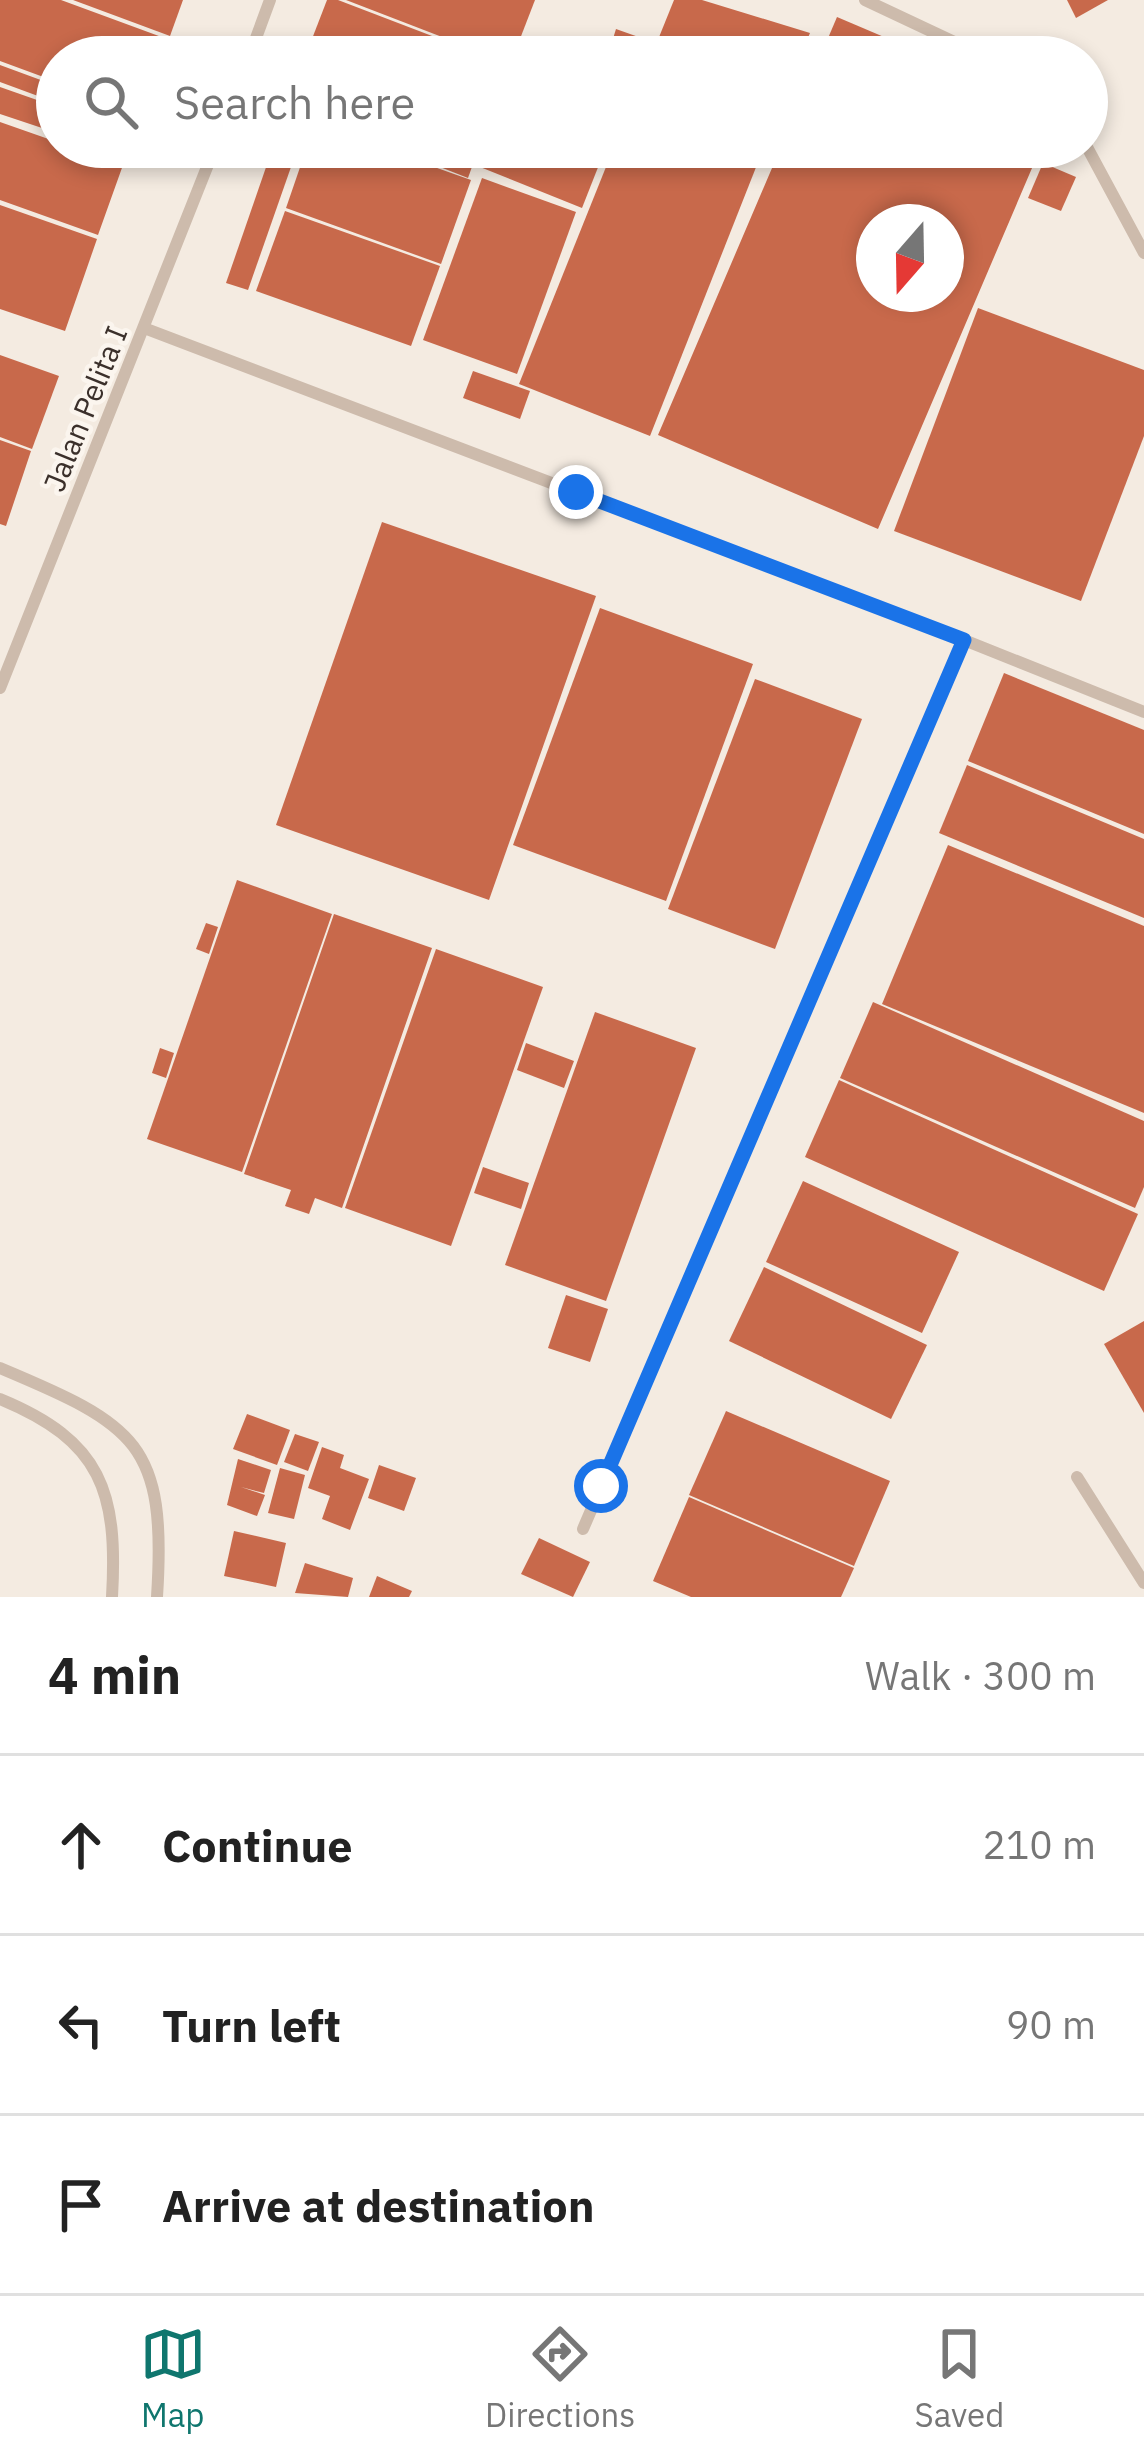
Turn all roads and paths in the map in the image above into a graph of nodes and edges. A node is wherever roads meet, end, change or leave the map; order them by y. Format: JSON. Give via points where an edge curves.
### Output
{"nodes":[{"id":1,"x":270,"y":0,"type":"edge"},
{"id":2,"x":865,"y":0,"type":"edge"},
{"id":3,"x":257,"y":36,"type":"edge"},
{"id":4,"x":941,"y":36,"type":"edge"},
{"id":5,"x":207,"y":168,"type":"edge"},
{"id":6,"x":1097,"y":168,"type":"edge"},
{"id":7,"x":1144,"y":253,"type":"edge"},
{"id":8,"x":144,"y":328,"type":"junction"},
{"id":9,"x":964,"y":640,"type":"junction"},
{"id":10,"x":0,"y":688,"type":"edge"},
{"id":11,"x":1144,"y":712,"type":"edge"},
{"id":12,"x":0,"y":1368,"type":"edge"},
{"id":13,"x":0,"y":1400,"type":"edge"},
{"id":14,"x":1077,"y":1477,"type":"dead end"},
{"id":15,"x":583,"y":1529,"type":"dead end"},
{"id":16,"x":1144,"y":1582,"type":"edge"},
{"id":17,"x":112,"y":1597,"type":"edge"},
{"id":18,"x":157,"y":1597,"type":"edge"}],
"edges":[{"from":1,"to":3,"type":"lane"},
{"from":2,"to":4,"type":"lane"},
{"from":5,"to":8,"type":"lane","name":"Jalan Pelita I"},
{"from":6,"to":7,"type":"lane"},
{"from":8,"to":9,"type":"lane"},
{"from":8,"to":10,"type":"lane","name":"Jalan Pelita I"},
{"from":9,"to":11,"type":"lane"},
{"from":9,"to":15,"type":"lane"},
{"from":12,"to":18,"type":"lane","via":[[97,1412],[140,1452],[162,1523]]},
{"from":13,"to":17,"type":"lane","via":[[50,1424],[98,1470],[115,1543]]},
{"from":14,"to":16,"type":"lane"}]}
